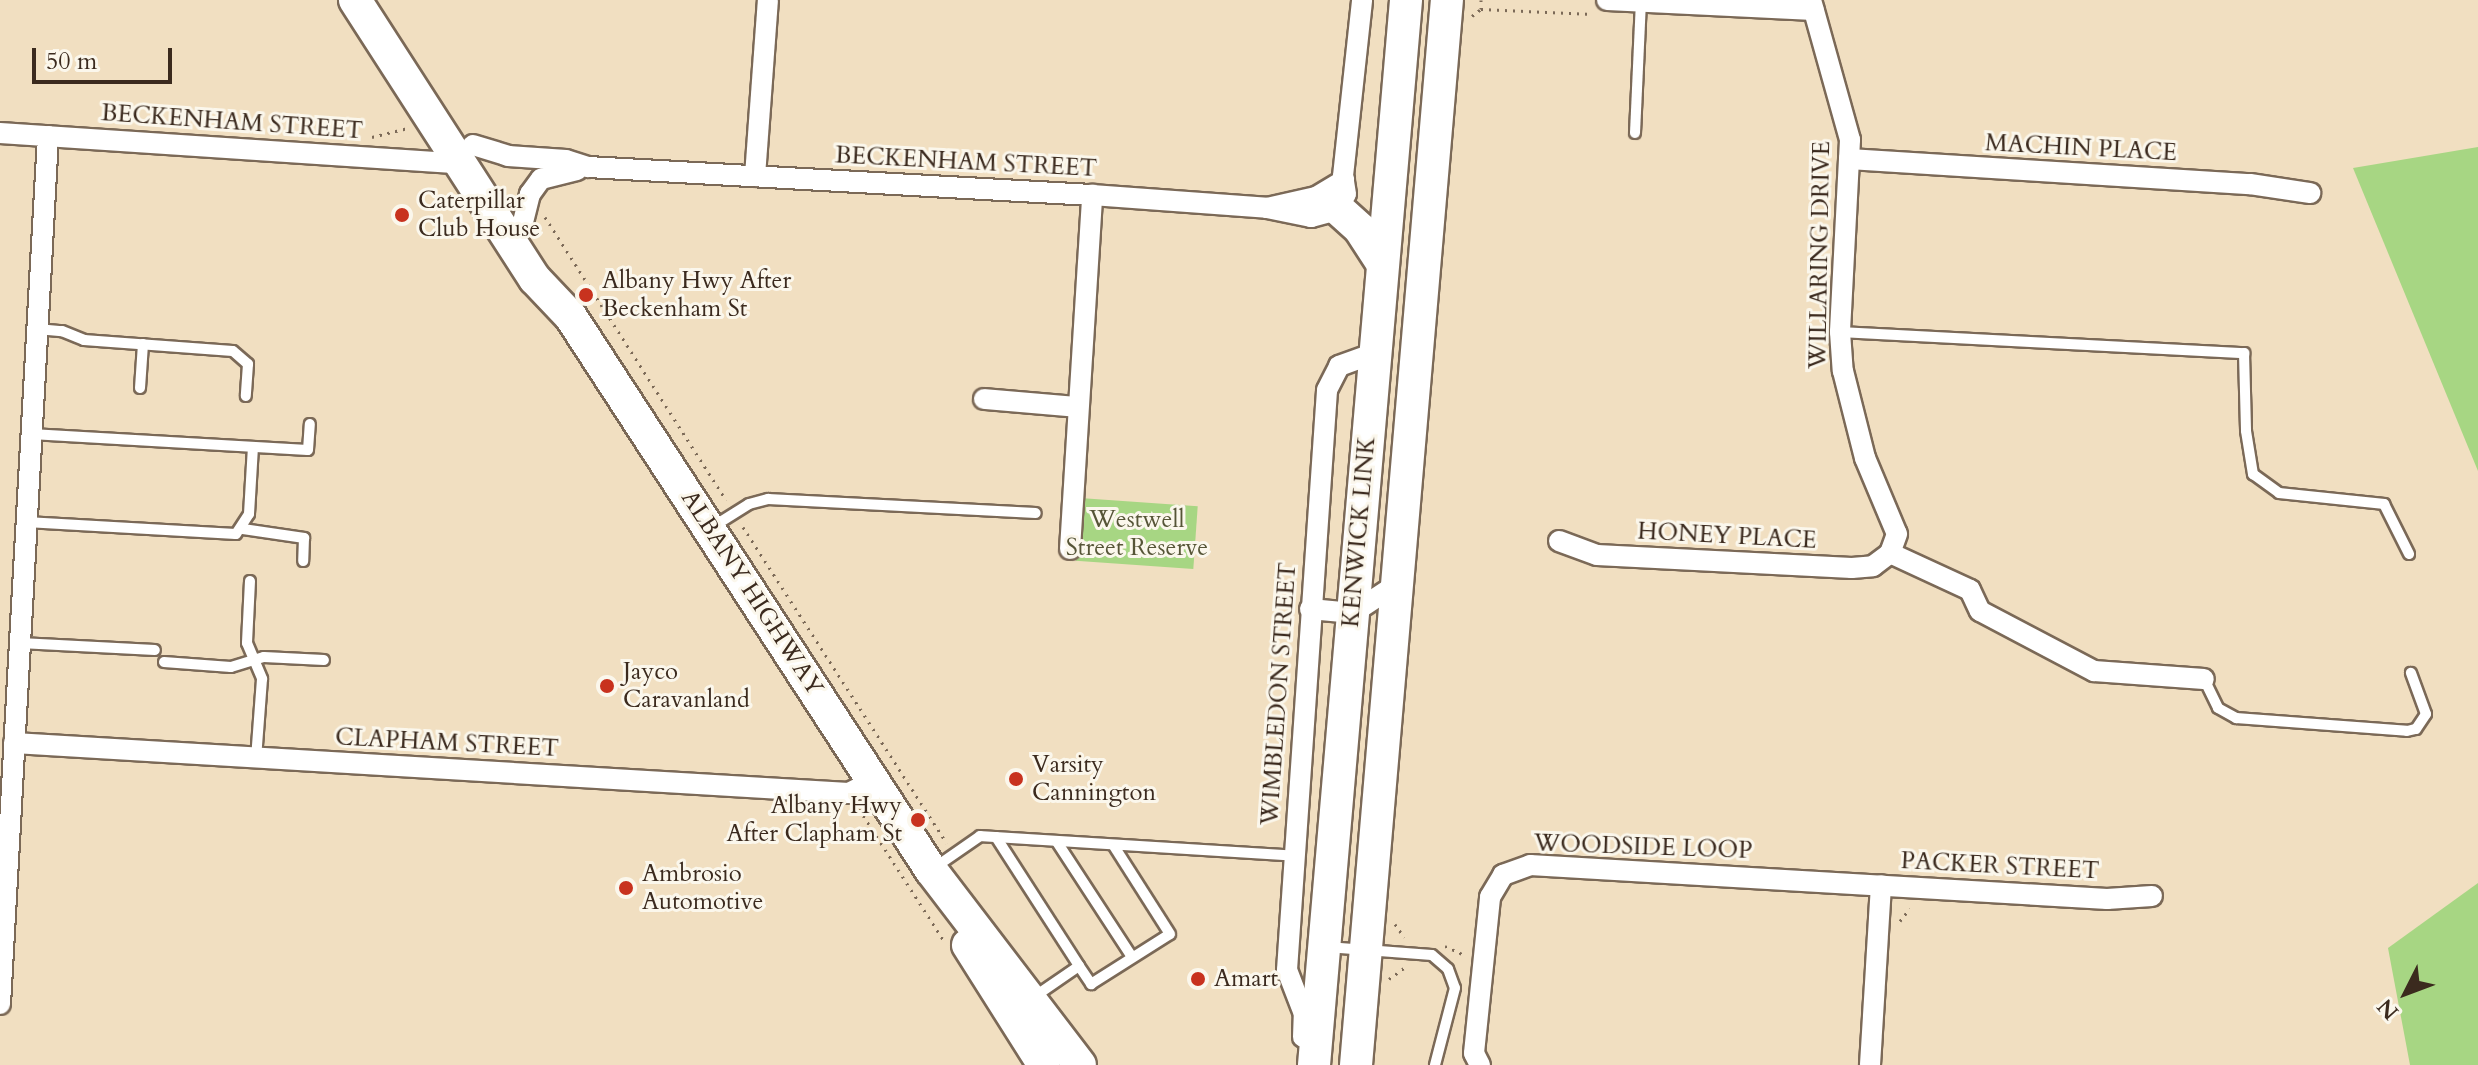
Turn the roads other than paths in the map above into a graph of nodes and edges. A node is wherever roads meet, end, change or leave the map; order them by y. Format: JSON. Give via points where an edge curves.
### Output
{"nodes":[{"id":1,"x":355,"y":0,"type":"edge"},
{"id":2,"x":379,"y":0,"type":"edge"},
{"id":3,"x":768,"y":0,"type":"edge"},
{"id":4,"x":1362,"y":0,"type":"edge"},
{"id":5,"x":1406,"y":0,"type":"edge"},
{"id":6,"x":1447,"y":0,"type":"edge"},
{"id":7,"x":1607,"y":0,"type":"edge"},
{"id":8,"x":1813,"y":5,"type":"edge"},
{"id":9,"x":1641,"y":9,"type":"junction"},
{"id":10,"x":0,"y":133,"type":"edge"},
{"id":11,"x":1635,"y":133,"type":"dead end"},
{"id":12,"x":48,"y":136,"type":"junction"},
{"id":13,"x":467,"y":154,"type":"junction"},
{"id":14,"x":1849,"y":159,"type":"junction"},
{"id":15,"x":588,"y":167,"type":"junction"},
{"id":16,"x":755,"y":176,"type":"junction"},
{"id":17,"x":2310,"y":193,"type":"dead end"},
{"id":18,"x":1340,"y":194,"type":"junction"},
{"id":19,"x":1092,"y":195,"type":"junction"},
{"id":20,"x":1267,"y":208,"type":"junction"},
{"id":21,"x":534,"y":217,"type":"junction"},
{"id":22,"x":1382,"y":263,"type":"junction"},
{"id":23,"x":571,"y":317,"type":"junction"},
{"id":24,"x":37,"y":329,"type":"junction"},
{"id":25,"x":1840,"y":332,"type":"junction"},
{"id":26,"x":143,"y":344,"type":"junction"},
{"id":27,"x":1374,"y":353,"type":"junction"},
{"id":28,"x":140,"y":388,"type":"dead end"},
{"id":29,"x":246,"y":396,"type":"dead end"},
{"id":30,"x":984,"y":399,"type":"dead end"},
{"id":31,"x":1078,"y":407,"type":"junction"},
{"id":32,"x":310,"y":424,"type":"dead end"},
{"id":33,"x":31,"y":434,"type":"junction"},
{"id":34,"x":253,"y":447,"type":"junction"},
{"id":35,"x":1036,"y":513,"type":"dead end"},
{"id":36,"x":722,"y":521,"type":"junction"},
{"id":37,"x":26,"y":522,"type":"junction"},
{"id":38,"x":243,"y":529,"type":"junction"},
{"id":39,"x":1559,"y":541,"type":"dead end"},
{"id":40,"x":1070,"y":549,"type":"dead end"},
{"id":41,"x":1890,"y":553,"type":"junction"},
{"id":42,"x":2409,"y":554,"type":"dead end"},
{"id":43,"x":303,"y":561,"type":"dead end"},
{"id":44,"x":250,"y":581,"type":"dead end"},
{"id":45,"x":1394,"y":586,"type":"junction"},
{"id":46,"x":1310,"y":609,"type":"junction"},
{"id":47,"x":1353,"y":613,"type":"junction"},
{"id":48,"x":20,"y":643,"type":"junction"},
{"id":49,"x":155,"y":650,"type":"dead end"},
{"id":50,"x":254,"y":660,"type":"junction"},
{"id":51,"x":324,"y":660,"type":"dead end"},
{"id":52,"x":164,"y":662,"type":"dead end"},
{"id":53,"x":2411,"y":673,"type":"dead end"},
{"id":54,"x":2204,"y":679,"type":"joint"},
{"id":55,"x":14,"y":743,"type":"junction"},
{"id":56,"x":256,"y":758,"type":"junction"},
{"id":57,"x":861,"y":787,"type":"junction"},
{"id":58,"x":996,"y":837,"type":"junction"},
{"id":59,"x":1057,"y":842,"type":"junction"},
{"id":60,"x":1114,"y":846,"type":"junction"},
{"id":61,"x":1294,"y":856,"type":"junction"},
{"id":62,"x":4,"y":857,"type":"edge"},
{"id":63,"x":943,"y":862,"type":"junction"},
{"id":64,"x":1881,"y":885,"type":"junction"},
{"id":65,"x":2152,"y":896,"type":"dead end"},
{"id":66,"x":2,"y":932,"type":"edge"},
{"id":67,"x":1325,"y":946,"type":"junction"},
{"id":68,"x":1367,"y":948,"type":"junction"},
{"id":69,"x":1132,"y":957,"type":"junction"},
{"id":70,"x":1079,"y":966,"type":"junction"},
{"id":71,"x":1033,"y":998,"type":"junction"},
{"id":72,"x":0,"y":1004,"type":"edge"},
{"id":73,"x":1044,"y":1065,"type":"edge"},
{"id":74,"x":1080,"y":1065,"type":"edge"},
{"id":75,"x":1302,"y":1065,"type":"edge"},
{"id":76,"x":1314,"y":1065,"type":"edge"},
{"id":77,"x":1356,"y":1065,"type":"edge"},
{"id":78,"x":1435,"y":1065,"type":"edge"},
{"id":79,"x":1480,"y":1065,"type":"edge"},
{"id":80,"x":1870,"y":1065,"type":"edge"}],
"edges":[{"from":1,"to":13,"type":"highway","name":"ALBANY HIGHWAY"},
{"from":2,"to":13,"type":"highway","name":"ALBANY HIGHWAY"},
{"from":3,"to":16,"type":"street"},
{"from":4,"to":18,"type":"street"},
{"from":5,"to":22,"type":"highway","name":"KENWICK LINK"},
{"from":6,"to":45,"type":"highway","name":"KENWICK LINK"},
{"from":7,"to":9,"type":"street"},
{"from":8,"to":9,"type":"street"},
{"from":8,"to":14,"type":"street","name":"WILLARING DRIVE","via":[[1850,140]]},
{"from":9,"to":11,"type":"lane"},
{"from":10,"to":12,"type":"street","name":"BECKENHAM STREET"},
{"from":12,"to":13,"type":"street","name":"BECKENHAM STREET"},
{"from":12,"to":24,"type":"street"},
{"from":13,"to":15,"type":"street","name":"BECKENHAM STREET","via":[[566,160]]},
{"from":13,"to":21,"type":"highway","name":"ALBANY HIGHWAY"},
{"from":13,"to":23,"type":"highway","name":"ALBANY HIGHWAY","via":[[535,279]]},
{"from":14,"to":17,"type":"street","name":"MACHIN PLACE","via":[[2250,184]]},
{"from":14,"to":25,"type":"street","name":"WILLARING DRIVE"},
{"from":15,"to":16,"type":"street","name":"BECKENHAM STREET"},
{"from":15,"to":21,"type":"street","name":"BECKENHAM STREET","via":[[541,179],[530,194]]},
{"from":16,"to":19,"type":"street","name":"BECKENHAM STREET"},
{"from":18,"to":20,"type":"street"},
{"from":18,"to":20,"type":"street","name":"BECKENHAM STREET","via":[[1311,217]]},
{"from":18,"to":22,"type":"highway"},
{"from":19,"to":20,"type":"street","name":"BECKENHAM STREET"},
{"from":19,"to":31,"type":"street"},
{"from":21,"to":23,"type":"highway","name":"ALBANY HIGHWAY"},
{"from":22,"to":27,"type":"highway","name":"KENWICK LINK"},
{"from":23,"to":36,"type":"highway","name":"ALBANY HIGHWAY"},
{"from":24,"to":26,"type":"lane","via":[[84,340]]},
{"from":24,"to":33,"type":"street"},
{"from":25,"to":41,"type":"street","name":"WILLARING DRIVE","via":[[1853,420],[1897,534]]},
{"from":25,"to":42,"type":"lane","via":[[2244,353],[2253,474],[2279,493],[2384,504],[2395,516]]},
{"from":26,"to":28,"type":"lane"},
{"from":26,"to":29,"type":"lane","via":[[242,355],[248,364]]},
{"from":27,"to":46,"type":"street","name":"WIMBLEDON STREET","via":[[1339,366],[1329,382]]},
{"from":27,"to":47,"type":"highway","name":"KENWICK LINK"},
{"from":30,"to":31,"type":"street"},
{"from":31,"to":40,"type":"street"},
{"from":32,"to":34,"type":"lane","via":[[308,450]]},
{"from":33,"to":34,"type":"lane"},
{"from":33,"to":37,"type":"street"},
{"from":34,"to":38,"type":"lane","via":[[249,514]]},
{"from":35,"to":36,"type":"lane","via":[[768,499]]},
{"from":36,"to":57,"type":"highway","name":"ALBANY HIGHWAY"},
{"from":37,"to":38,"type":"lane","via":[[225,534]]},
{"from":37,"to":48,"type":"street"},
{"from":38,"to":43,"type":"lane","via":[[304,538]]},
{"from":39,"to":41,"type":"street","name":"HONEY PLACE","via":[[1597,555],[1852,568],[1873,566]]},
{"from":41,"to":54,"type":"street","via":[[1970,590],[1980,611],[2081,666],[2164,679]]},
{"from":44,"to":50,"type":"lane","via":[[247,643]]},
{"from":45,"to":47,"type":"street"},
{"from":45,"to":68,"type":"highway","name":"KENWICK LINK"},
{"from":46,"to":47,"type":"street"},
{"from":46,"to":61,"type":"street","name":"WIMBLEDON STREET"},
{"from":47,"to":67,"type":"highway","name":"KENWICK LINK"},
{"from":48,"to":49,"type":"lane"},
{"from":48,"to":55,"type":"street"},
{"from":50,"to":51,"type":"lane"},
{"from":50,"to":52,"type":"lane","via":[[231,667]]},
{"from":50,"to":56,"type":"lane","via":[[262,679]]},
{"from":53,"to":54,"type":"lane","via":[[2426,714],[2416,729],[2407,731],[2236,718],[2218,708]]},
{"from":55,"to":56,"type":"street","name":"CLAPHAM STREET"},
{"from":55,"to":62,"type":"street"},
{"from":56,"to":57,"type":"street","name":"CLAPHAM STREET"},
{"from":57,"to":63,"type":"highway","name":"ALBANY HIGHWAY"},
{"from":58,"to":59,"type":"lane"},
{"from":58,"to":63,"type":"lane","via":[[980,836]]},
{"from":58,"to":70,"type":"lane"},
{"from":59,"to":60,"type":"lane"},
{"from":59,"to":69,"type":"lane"},
{"from":60,"to":61,"type":"lane"},
{"from":60,"to":69,"type":"lane","via":[[1170,934]]},
{"from":61,"to":75,"type":"street","name":"WIMBLEDON STREET","via":[[1287,970],[1304,1014]]},
{"from":62,"to":66,"type":"street"},
{"from":63,"to":71,"type":"highway","name":"ALBANY HIGHWAY"},
{"from":63,"to":73,"type":"highway","name":"ALBANY HIGHWAY","via":[[965,939]]},
{"from":64,"to":65,"type":"street","name":"PACKER STREET","via":[[2107,899]]},
{"from":64,"to":79,"type":"street","name":"WOODSIDE LOOP","via":[[1530,865],[1503,875],[1490,897],[1474,1053]]},
{"from":64,"to":80,"type":"street","name":"PACKER STREET"},
{"from":66,"to":72,"type":"street"},
{"from":67,"to":68,"type":"lane"},
{"from":67,"to":76,"type":"highway","name":"KENWICK LINK"},
{"from":68,"to":77,"type":"highway","name":"KENWICK LINK"},
{"from":68,"to":78,"type":"lane","via":[[1432,955],[1448,969],[1455,988]]},
{"from":69,"to":70,"type":"lane","via":[[1091,984]]},
{"from":70,"to":71,"type":"lane"},
{"from":71,"to":74,"type":"highway","name":"ALBANY HIGHWAY"}]}
